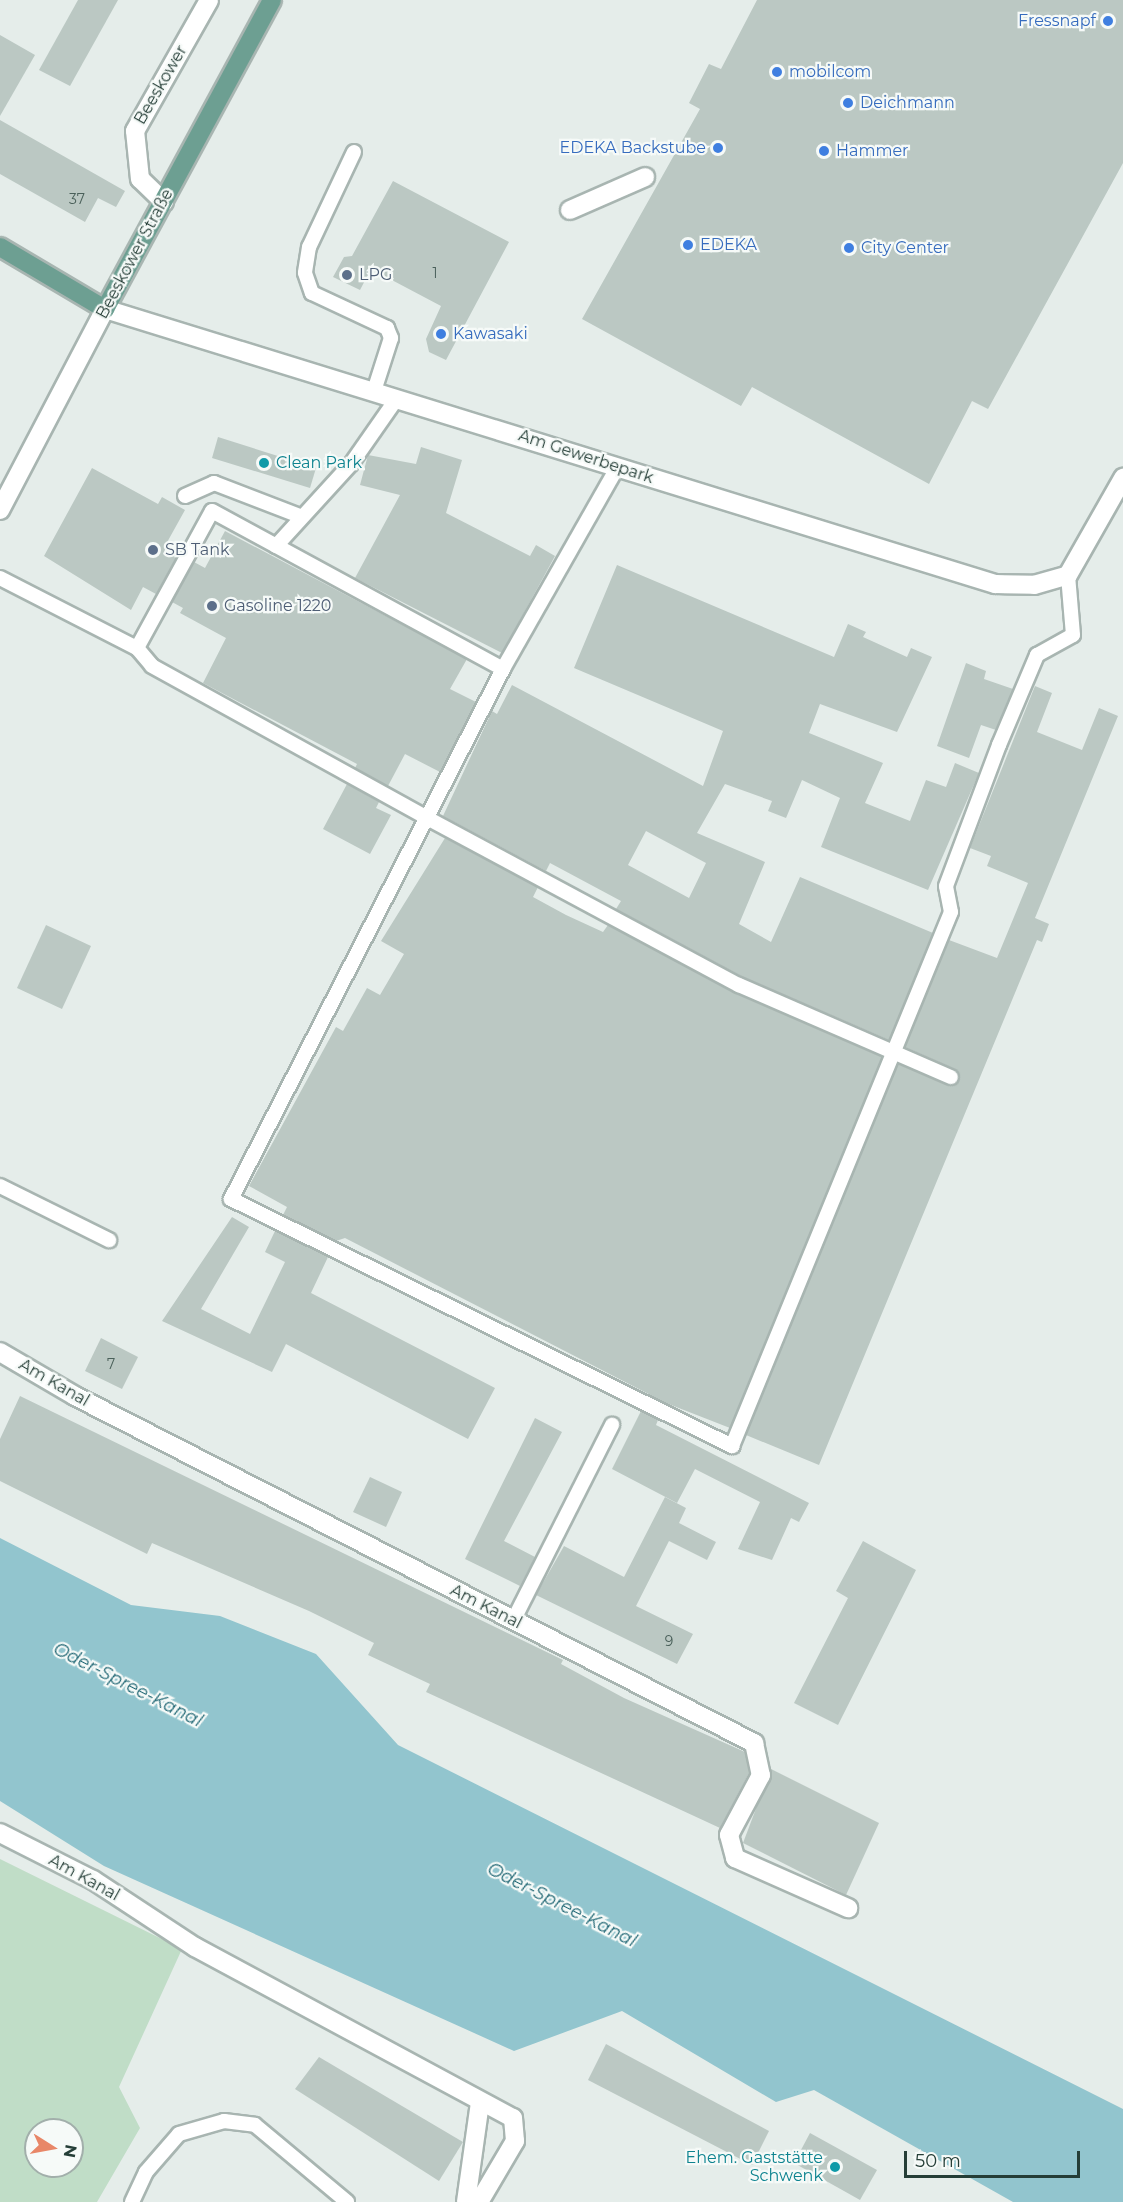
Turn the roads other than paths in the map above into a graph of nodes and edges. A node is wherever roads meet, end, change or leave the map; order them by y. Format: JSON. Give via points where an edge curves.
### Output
{"nodes":[{"id":1,"x":209,"y":0,"type":"edge"},
{"id":2,"x":272,"y":0,"type":"edge"},
{"id":3,"x":354,"y":152,"type":"dead end"},
{"id":4,"x":645,"y":177,"type":"dead end"},
{"id":5,"x":164,"y":202,"type":"junction"},
{"id":6,"x":570,"y":210,"type":"dead end"},
{"id":7,"x":0,"y":247,"type":"edge"},
{"id":8,"x":105,"y":309,"type":"junction"},
{"id":9,"x":374,"y":390,"type":"junction"},
{"id":10,"x":397,"y":398,"type":"junction"},
{"id":11,"x":617,"y":468,"type":"junction"},
{"id":12,"x":1123,"y":478,"type":"edge"},
{"id":13,"x":185,"y":496,"type":"dead end"},
{"id":14,"x":0,"y":510,"type":"edge"},
{"id":15,"x":302,"y":517,"type":"junction"},
{"id":16,"x":276,"y":546,"type":"junction"},
{"id":17,"x":1068,"y":575,"type":"junction"},
{"id":18,"x":0,"y":578,"type":"edge"},
{"id":19,"x":137,"y":648,"type":"junction"},
{"id":20,"x":503,"y":669,"type":"junction"},
{"id":21,"x":427,"y":818,"type":"junction"},
{"id":22,"x":893,"y":1053,"type":"junction"},
{"id":23,"x":951,"y":1077,"type":"dead end"},
{"id":24,"x":0,"y":1186,"type":"edge"},
{"id":25,"x":109,"y":1240,"type":"dead end"},
{"id":26,"x":0,"y":1352,"type":"edge"},
{"id":27,"x":612,"y":1425,"type":"dead end"},
{"id":28,"x":513,"y":1621,"type":"junction"},
{"id":29,"x":0,"y":1833,"type":"edge"},
{"id":30,"x":848,"y":1908,"type":"dead end"},
{"id":31,"x":480,"y":2103,"type":"junction"},
{"id":32,"x":132,"y":2202,"type":"edge"},
{"id":33,"x":347,"y":2202,"type":"edge"},
{"id":34,"x":466,"y":2202,"type":"edge"},
{"id":35,"x":479,"y":2202,"type":"edge"}],
"edges":[{"from":1,"to":5,"type":"street","name":"Beeskower","via":[[135,130],[140,179]]},
{"from":2,"to":5,"type":"main road","name":"Beeskower Straße"},
{"from":3,"to":9,"type":"lane","via":[[309,247],[305,273],[312,293],[387,328],[391,338]]},
{"from":4,"to":6,"type":"street"},
{"from":5,"to":8,"type":"main road","name":"Beeskower Straße"},
{"from":7,"to":8,"type":"main road"},
{"from":8,"to":9,"type":"street","name":"Am Gewerbepark"},
{"from":8,"to":14,"type":"street","name":"Beeskower Straße"},
{"from":9,"to":10,"type":"street","name":"Am Gewerbepark"},
{"from":10,"to":11,"type":"street","name":"Am Gewerbepark"},
{"from":10,"to":15,"type":"lane","via":[[351,464]]},
{"from":11,"to":17,"type":"street","name":"Am Gewerbepark","via":[[995,584],[1034,585]]},
{"from":11,"to":20,"type":"lane"},
{"from":12,"to":17,"type":"street"},
{"from":13,"to":15,"type":"lane","via":[[221,485]]},
{"from":15,"to":16,"type":"lane"},
{"from":16,"to":19,"type":"lane","via":[[212,511]]},
{"from":16,"to":20,"type":"lane"},
{"from":17,"to":22,"type":"lane","via":[[1073,634],[1037,655],[968,818],[946,886],[951,912]]},
{"from":18,"to":19,"type":"lane"},
{"from":19,"to":21,"type":"lane","via":[[152,666]]},
{"from":20,"to":21,"type":"lane"},
{"from":21,"to":22,"type":"lane","via":[[739,985]]},
{"from":21,"to":22,"type":"lane","via":[[231,1199],[732,1446]]},
{"from":22,"to":23,"type":"lane"},
{"from":24,"to":25,"type":"lane"},
{"from":26,"to":28,"type":"street","name":"Am Kanal","via":[[75,1396]]},
{"from":27,"to":28,"type":"lane"},
{"from":28,"to":30,"type":"street","name":"Am Kanal","via":[[754,1743],[761,1775],[729,1835],[735,1858]]},
{"from":29,"to":31,"type":"street","name":"Am Kanal","via":[[93,1880],[195,1947]]},
{"from":31,"to":34,"type":"street"},
{"from":31,"to":35,"type":"street","name":"Am Kanal","via":[[513,2118],[515,2141]]},
{"from":32,"to":33,"type":"lane","via":[[146,2172],[179,2134],[224,2121],[255,2125]]}]}
